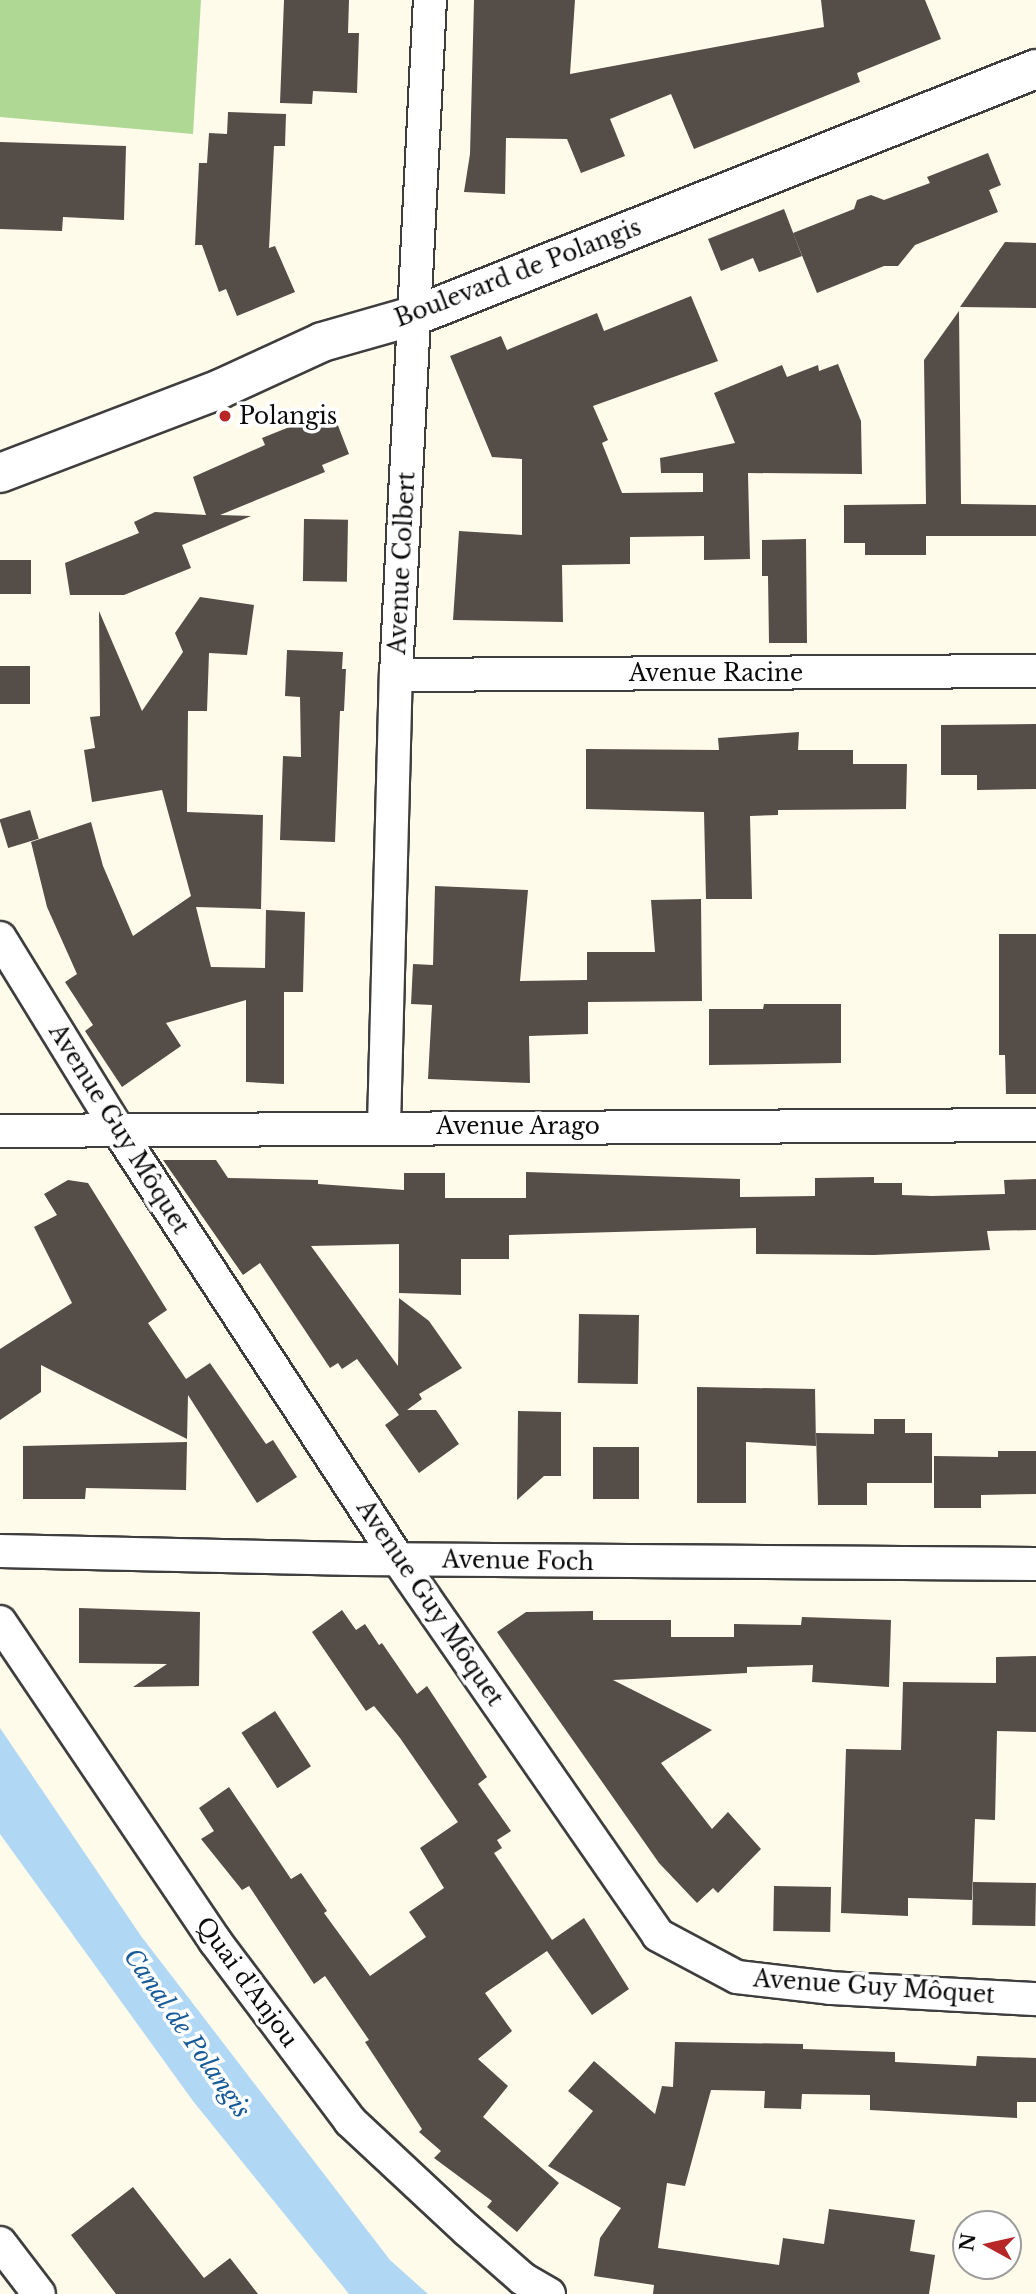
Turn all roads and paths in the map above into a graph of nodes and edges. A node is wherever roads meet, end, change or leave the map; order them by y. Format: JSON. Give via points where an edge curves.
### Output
{"nodes":[{"id":1,"x":430,"y":0,"type":"edge"},
{"id":2,"x":1036,"y":69,"type":"edge"},
{"id":3,"x":417,"y":315,"type":"junction"},
{"id":4,"x":0,"y":473,"type":"edge"},
{"id":5,"x":1036,"y":671,"type":"edge"},
{"id":6,"x":396,"y":675,"type":"junction"},
{"id":7,"x":0,"y":938,"type":"edge"},
{"id":8,"x":1036,"y":1125,"type":"edge"},
{"id":9,"x":384,"y":1126,"type":"junction"},
{"id":10,"x":118,"y":1130,"type":"junction"},
{"id":11,"x":0,"y":1131,"type":"edge"},
{"id":12,"x":0,"y":1551,"type":"edge"},
{"id":13,"x":398,"y":1559,"type":"junction"},
{"id":14,"x":1036,"y":1564,"type":"edge"},
{"id":15,"x":0,"y":1622,"type":"edge"},
{"id":16,"x":1036,"y":1999,"type":"edge"},
{"id":17,"x":0,"y":2242,"type":"edge"},
{"id":18,"x":39,"y":2294,"type":"edge"},
{"id":19,"x":550,"y":2294,"type":"edge"}],
"edges":[{"from":1,"to":3,"type":"street","name":"Avenue Colbert"},
{"from":2,"to":3,"type":"street","name":"Boulevard de Polangis"},
{"from":3,"to":4,"type":"street","name":"Boulevard de Polangis","via":[[322,342],[220,389]]},
{"from":3,"to":6,"type":"street","name":"Avenue Colbert"},
{"from":5,"to":6,"type":"street","name":"Avenue Racine"},
{"from":6,"to":9,"type":"street","name":"Avenue Colbert"},
{"from":7,"to":10,"type":"street","name":"Avenue Guy Môquet"},
{"from":8,"to":9,"type":"street","name":"Avenue Arago"},
{"from":9,"to":10,"type":"street","name":"Avenue Arago"},
{"from":10,"to":11,"type":"street","name":"Avenue Arago"},
{"from":10,"to":13,"type":"street","name":"Avenue Guy Môquet"},
{"from":12,"to":13,"type":"street","name":"Avenue Foch"},
{"from":13,"to":14,"type":"street","name":"Avenue Foch"},
{"from":13,"to":16,"type":"street","name":"Avenue Guy Môquet","via":[[658,1935],[737,1977],[830,1988]]},
{"from":15,"to":19,"type":"street","name":"Quai d'Anjou","via":[[215,1941],[350,2121],[523,2279]]},
{"from":17,"to":18,"type":"street"}]}
